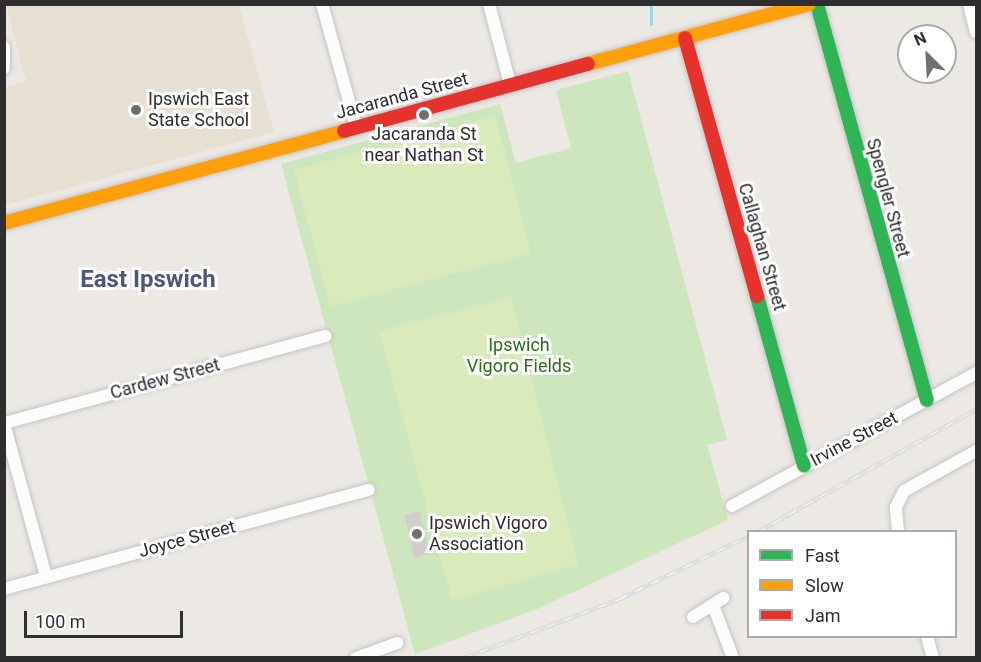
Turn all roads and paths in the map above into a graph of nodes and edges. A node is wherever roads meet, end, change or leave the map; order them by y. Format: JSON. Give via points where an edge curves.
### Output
{"nodes":[{"id":1,"x":322,"y":4,"type":"edge"},
{"id":2,"x":489,"y":4,"type":"edge"},
{"id":3,"x":809,"y":4,"type":"edge"},
{"id":4,"x":817,"y":4,"type":"edge"},
{"id":5,"x":969,"y":4,"type":"edge"},
{"id":6,"x":976,"y":32,"type":"edge"},
{"id":7,"x":685,"y":38,"type":"junction"},
{"id":8,"x":4,"y":47,"type":"edge"},
{"id":9,"x":5,"y":68,"type":"edge"},
{"id":10,"x":510,"y":84,"type":"junction"},
{"id":11,"x":356,"y":127,"type":"junction"},
{"id":12,"x":4,"y":223,"type":"edge"},
{"id":13,"x":326,"y":336,"type":"dead end"},
{"id":14,"x":976,"y":373,"type":"edge"},
{"id":15,"x":927,"y":400,"type":"junction"},
{"id":16,"x":4,"y":423,"type":"edge"},
{"id":17,"x":976,"y":451,"type":"edge"},
{"id":18,"x":804,"y":466,"type":"junction"},
{"id":19,"x":369,"y":490,"type":"dead end"},
{"id":20,"x":732,"y":506,"type":"dead end"},
{"id":21,"x":898,"y":530,"type":"edge"},
{"id":22,"x":46,"y":578,"type":"junction"},
{"id":23,"x":4,"y":589,"type":"edge"},
{"id":24,"x":693,"y":617,"type":"dead end"},
{"id":25,"x":928,"y":638,"type":"edge"},
{"id":26,"x":397,"y":643,"type":"dead end"},
{"id":27,"x":356,"y":657,"type":"edge"},
{"id":28,"x":733,"y":657,"type":"edge"},
{"id":29,"x":933,"y":657,"type":"edge"}],
"edges":[{"from":1,"to":11,"type":"street"},
{"from":2,"to":10,"type":"street"},
{"from":3,"to":7,"type":"street","name":"Jacaranda Street"},
{"from":4,"to":15,"type":"street","name":"Spengler Street"},
{"from":5,"to":6,"type":"street"},
{"from":7,"to":10,"type":"street","name":"Jacaranda Street"},
{"from":7,"to":18,"type":"street","name":"Callaghan Street"},
{"from":8,"to":9,"type":"street"},
{"from":10,"to":11,"type":"street","name":"Jacaranda Street"},
{"from":11,"to":12,"type":"street","name":"Jacaranda Street"},
{"from":13,"to":16,"type":"street","name":"Cardew Street"},
{"from":14,"to":15,"type":"street","name":"Irvine Street"},
{"from":15,"to":18,"type":"street","name":"Irvine Street"},
{"from":16,"to":22,"type":"street"},
{"from":17,"to":21,"type":"street","via":[[904,491],[896,507]]},
{"from":18,"to":20,"type":"street","name":"Irvine Street"},
{"from":19,"to":22,"type":"street","name":"Joyce Street"},
{"from":22,"to":23,"type":"street","name":"Joyce Street"},
{"from":24,"to":28,"type":"street","via":[[718,602]]},
{"from":25,"to":29,"type":"street"},
{"from":26,"to":27,"type":"street"}]}
